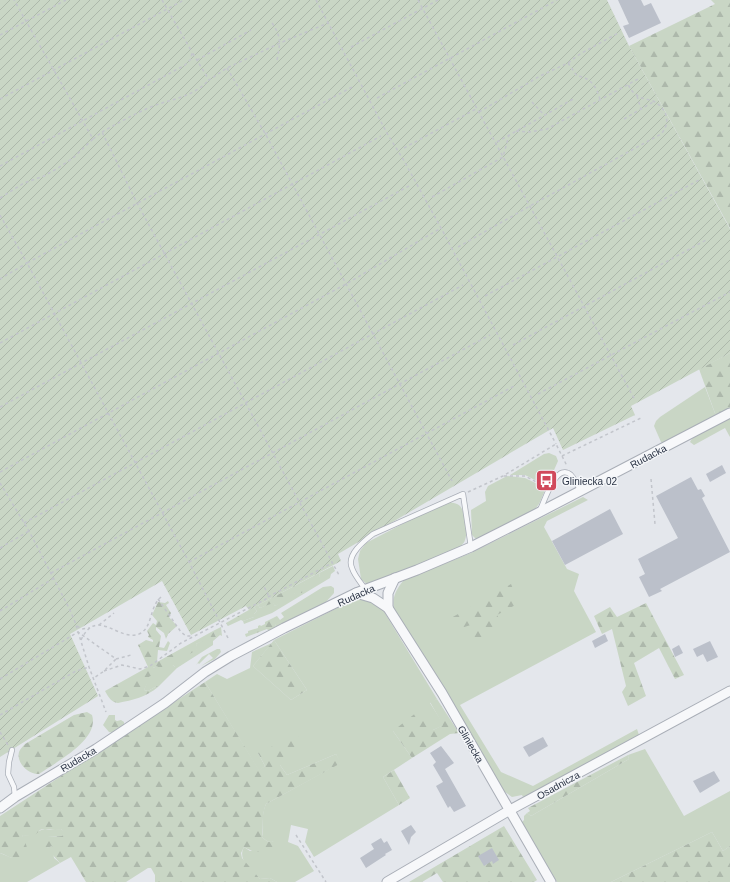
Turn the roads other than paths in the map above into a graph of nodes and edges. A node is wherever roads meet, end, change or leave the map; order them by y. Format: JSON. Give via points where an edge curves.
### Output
{"nodes":[{"id":1,"x":730,"y":413,"type":"edge"},
{"id":2,"x":581,"y":492,"type":"junction"},
{"id":3,"x":536,"y":514,"type":"junction"},
{"id":4,"x":471,"y":547,"type":"junction"},
{"id":5,"x":395,"y":578,"type":"junction"},
{"id":6,"x":366,"y":590,"type":"junction"},
{"id":7,"x":356,"y":594,"type":"junction"},
{"id":8,"x":388,"y":608,"type":"junction"},
{"id":9,"x":730,"y":691,"type":"edge"},
{"id":10,"x":12,"y":750,"type":"road end"},
{"id":11,"x":15,"y":797,"type":"junction"},
{"id":12,"x":0,"y":808,"type":"edge"},
{"id":13,"x":510,"y":810,"type":"junction"},
{"id":14,"x":387,"y":882,"type":"edge"},
{"id":15,"x":551,"y":882,"type":"edge"}],
"edges":[{"from":1,"to":2,"type":"street","name":"Rudacka"},
{"from":2,"to":3,"type":"street","name":"Rudacka"},
{"from":2,"to":3,"type":"lane","via":[[571,475],[558,475]]},
{"from":3,"to":4,"type":"street","name":"Rudacka"},
{"from":4,"to":5,"type":"street","name":"Rudacka"},
{"from":4,"to":6,"type":"lane","via":[[463,494],[373,534],[361,545],[352,558],[351,567]]},
{"from":5,"to":6,"type":"street","name":"Rudacka"},
{"from":5,"to":8,"type":"street","via":[[388,593]]},
{"from":6,"to":7,"type":"street","name":"Rudacka"},
{"from":7,"to":8,"type":"street","name":"Gliniecka","via":[[373,598]]},
{"from":7,"to":11,"type":"street","name":"Rudacka","via":[[284,628],[225,660],[96,749]]},
{"from":8,"to":13,"type":"street","name":"Gliniecka","via":[[442,693]]},
{"from":9,"to":13,"type":"street","name":"Osadnicza"},
{"from":10,"to":11,"type":"lane","via":[[8,774]]},
{"from":11,"to":12,"type":"street","name":"Rudacka"},
{"from":13,"to":14,"type":"street","name":"Osadnicza"},
{"from":13,"to":15,"type":"street","name":"Gliniecka"}]}
